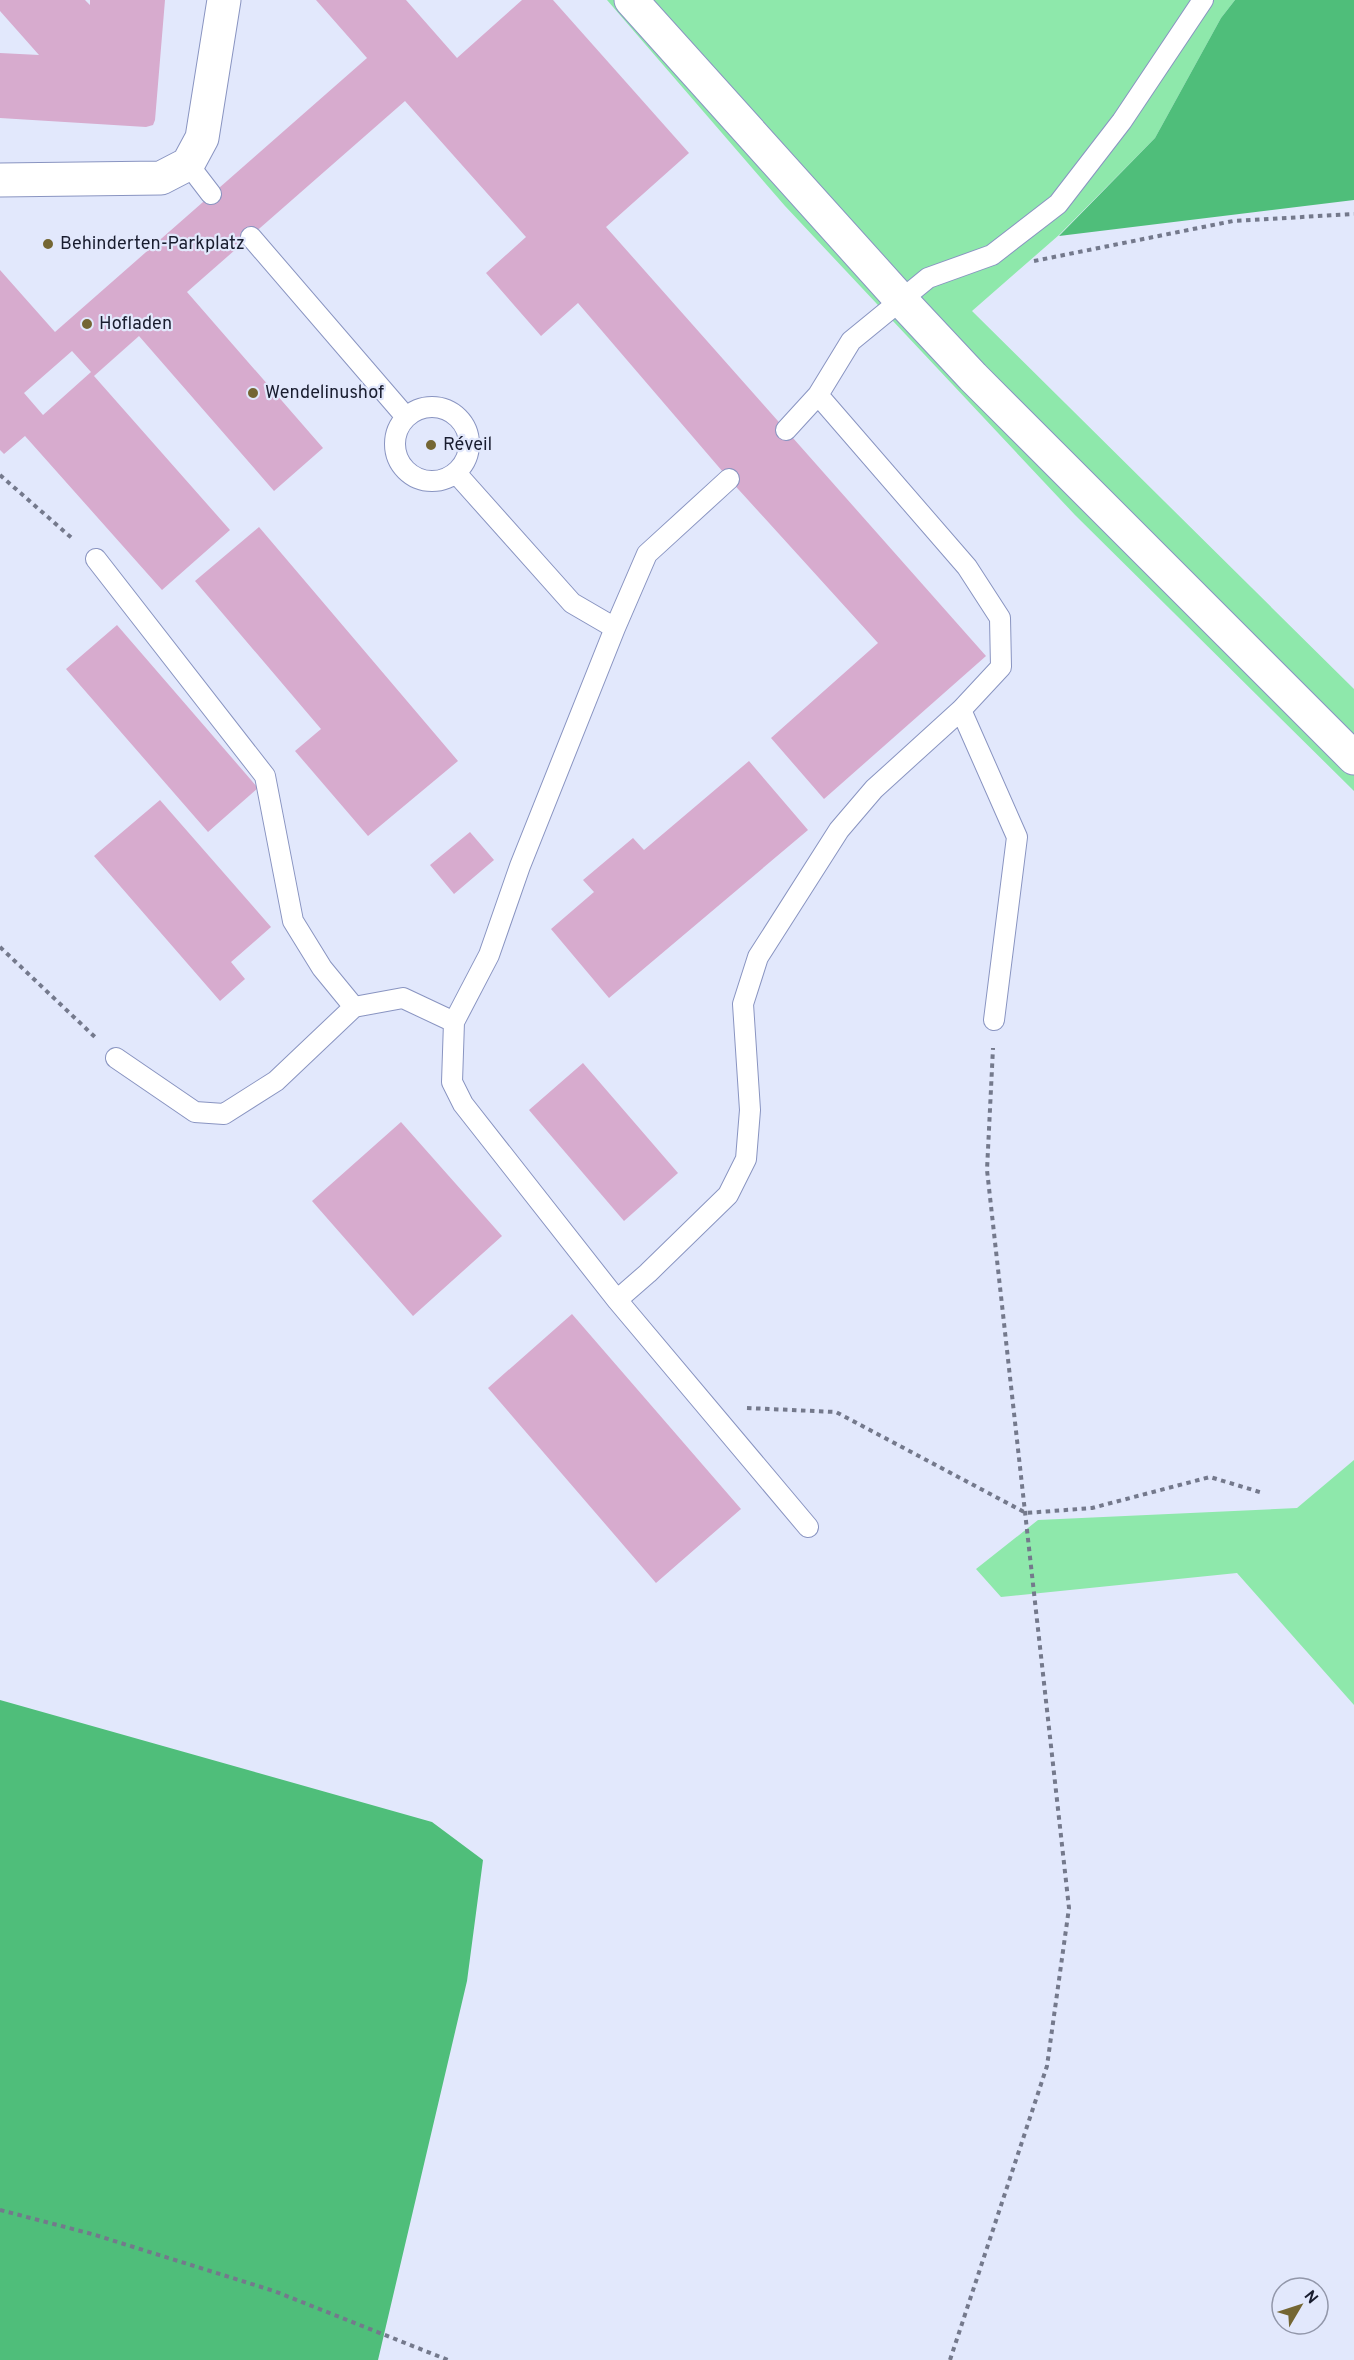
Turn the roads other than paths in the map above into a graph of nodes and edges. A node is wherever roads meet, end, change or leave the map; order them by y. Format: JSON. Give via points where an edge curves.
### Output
{"nodes":[{"id":1,"x":224,"y":0,"type":"edge"},
{"id":2,"x":631,"y":0,"type":"edge"},
{"id":3,"x":1203,"y":0,"type":"edge"},
{"id":4,"x":188,"y":164,"type":"junction"},
{"id":5,"x":0,"y":180,"type":"edge"},
{"id":6,"x":211,"y":194,"type":"dead end"},
{"id":7,"x":250,"y":237,"type":"dead end"},
{"id":8,"x":901,"y":300,"type":"junction"},
{"id":9,"x":818,"y":395,"type":"junction"},
{"id":10,"x":406,"y":417,"type":"junction"},
{"id":11,"x":786,"y":430,"type":"dead end"},
{"id":12,"x":456,"y":473,"type":"junction"},
{"id":13,"x":729,"y":479,"type":"dead end"},
{"id":14,"x":96,"y":559,"type":"road end"},
{"id":15,"x":615,"y":628,"type":"junction"},
{"id":16,"x":961,"y":710,"type":"junction"},
{"id":17,"x":1354,"y":759,"type":"edge"},
{"id":18,"x":354,"y":1007,"type":"junction"},
{"id":19,"x":994,"y":1020,"type":"road end"},
{"id":20,"x":454,"y":1022,"type":"junction"},
{"id":21,"x":116,"y":1058,"type":"road end"},
{"id":22,"x":617,"y":1300,"type":"junction"},
{"id":23,"x":808,"y":1527,"type":"dead end"}],
"edges":[{"from":1,"to":4,"type":"street","via":[[202,138]]},
{"from":2,"to":8,"type":"street"},
{"from":3,"to":8,"type":"lane","via":[[1122,121],[1058,204],[992,255],[928,278]]},
{"from":4,"to":5,"type":"street","via":[[162,178]]},
{"from":4,"to":6,"type":"lane"},
{"from":7,"to":10,"type":"lane"},
{"from":8,"to":9,"type":"lane","via":[[850,341]]},
{"from":8,"to":17,"type":"street"},
{"from":9,"to":11,"type":"lane"},
{"from":9,"to":16,"type":"lane","via":[[968,567],[1000,618],[1001,667]]},
{"from":10,"to":12,"type":"lane","via":[[395,439],[400,464],[420,479],[440,480]]},
{"from":10,"to":12,"type":"lane","via":[[416,410],[439,407],[460,419],[469,441],[464,464]]},
{"from":12,"to":15,"type":"lane","via":[[572,603]]},
{"from":13,"to":15,"type":"lane","via":[[647,554]]},
{"from":14,"to":18,"type":"lane","via":[[265,776],[293,921],[322,968]]},
{"from":15,"to":20,"type":"lane","via":[[520,866],[489,955]]},
{"from":16,"to":19,"type":"lane","via":[[1017,837]]},
{"from":16,"to":22,"type":"lane","via":[[874,789],[846,822],[758,957],[743,1004],[750,1110],[746,1159],[728,1195]]},
{"from":18,"to":20,"type":"lane","via":[[403,998]]},
{"from":18,"to":21,"type":"lane","via":[[276,1081],[224,1114],[195,1112]]},
{"from":20,"to":22,"type":"lane","via":[[452,1082],[462,1104]]},
{"from":22,"to":23,"type":"lane"}]}
